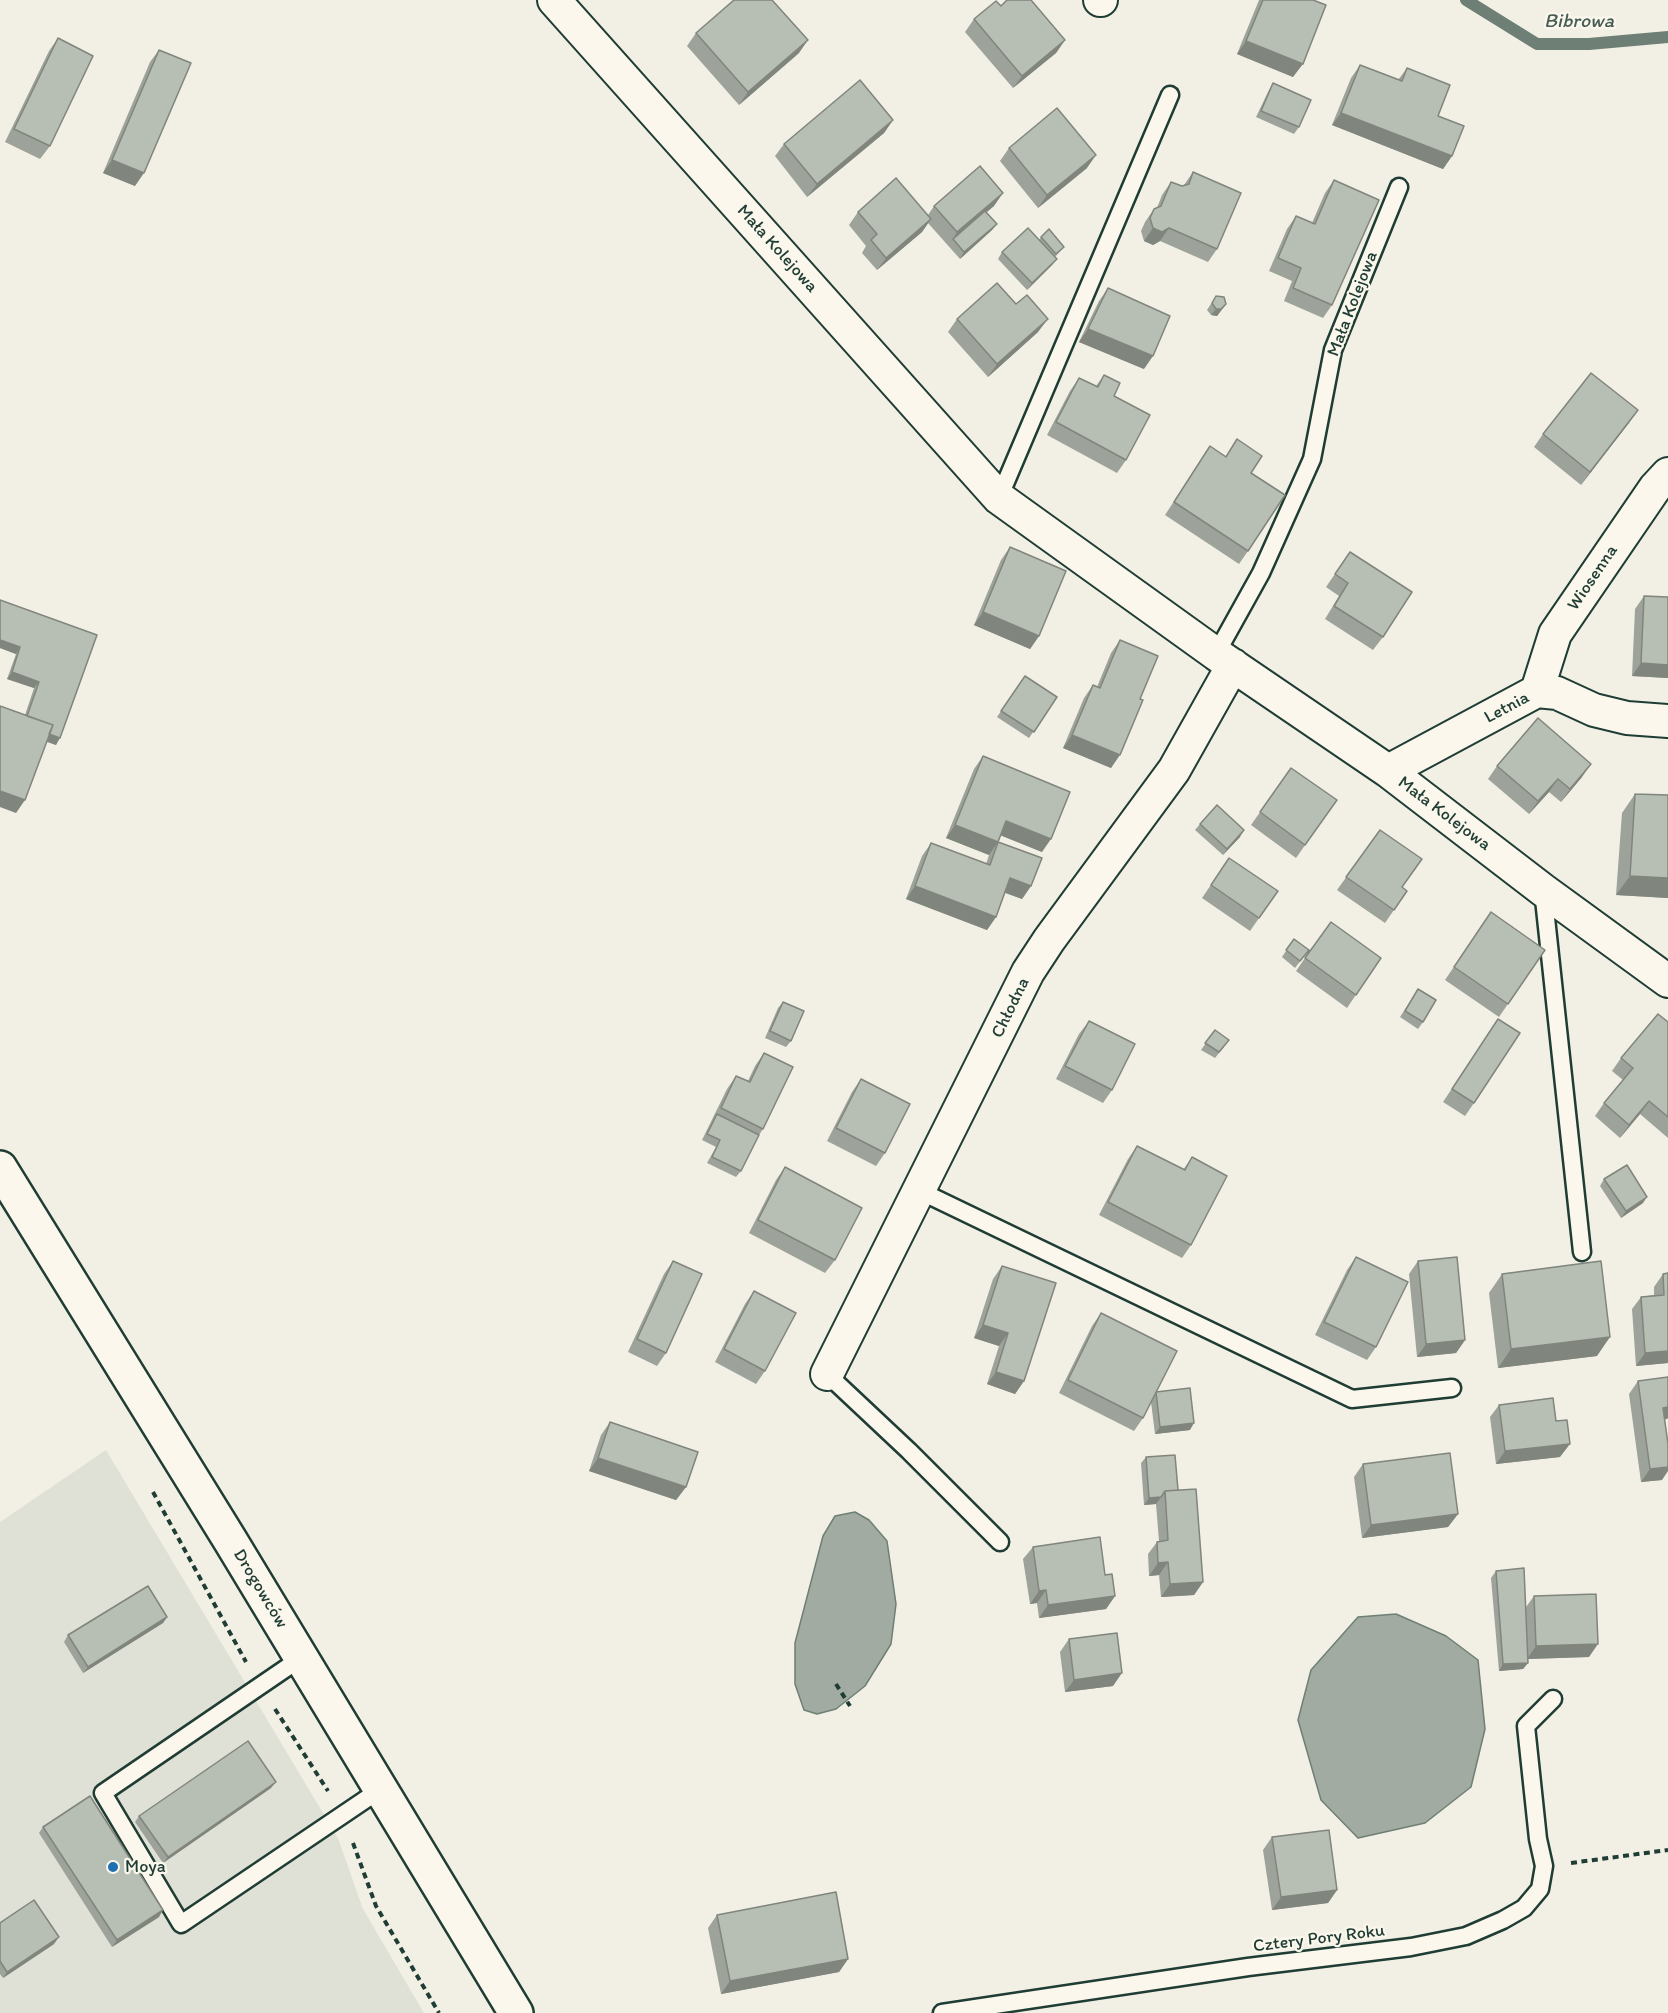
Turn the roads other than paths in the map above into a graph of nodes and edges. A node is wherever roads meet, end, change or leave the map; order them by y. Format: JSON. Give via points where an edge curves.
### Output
{"nodes":[{"id":1,"x":554,"y":0,"type":"edge"},
{"id":2,"x":1170,"y":95,"type":"dead end"},
{"id":3,"x":1399,"y":187,"type":"dead end"},
{"id":4,"x":1668,"y":474,"type":"edge"},
{"id":5,"x":999,"y":498,"type":"junction"},
{"id":6,"x":1224,"y":659,"type":"junction"},
{"id":7,"x":1537,"y":691,"type":"junction"},
{"id":8,"x":1668,"y":721,"type":"edge"},
{"id":9,"x":1388,"y":771,"type":"junction"},
{"id":10,"x":1543,"y":890,"type":"junction"},
{"id":11,"x":1668,"y":981,"type":"edge"},
{"id":12,"x":0,"y":1168,"type":"edge"},
{"id":13,"x":920,"y":1191,"type":"junction"},
{"id":14,"x":1582,"y":1252,"type":"dead end"},
{"id":15,"x":827,"y":1374,"type":"joint"},
{"id":16,"x":1452,"y":1389,"type":"dead end"},
{"id":17,"x":1000,"y":1542,"type":"dead end"},
{"id":18,"x":302,"y":1658,"type":"junction"},
{"id":19,"x":1552,"y":1699,"type":"dead end"},
{"id":20,"x":381,"y":1789,"type":"junction"},
{"id":21,"x":516,"y":2013,"type":"edge"},
{"id":22,"x":942,"y":2013,"type":"edge"}],
"edges":[{"from":1,"to":5,"type":"street","name":"Mała Kolejowa"},
{"from":2,"to":5,"type":"lane"},
{"from":3,"to":6,"type":"lane","name":"Mała Kolejowa","via":[[1333,350],[1312,459]]},
{"from":4,"to":7,"type":"street","name":"Wiosenna","via":[[1555,634]]},
{"from":5,"to":6,"type":"street","name":"Mała Kolejowa"},
{"from":6,"to":9,"type":"street","name":"Mała Kolejowa"},
{"from":6,"to":13,"type":"street","name":"Chłodna","via":[[1174,770],[1028,972]]},
{"from":7,"to":8,"type":"street","name":"Letnia","via":[[1557,693],[1594,710],[1627,718]]},
{"from":7,"to":9,"type":"street","name":"Letnia"},
{"from":9,"to":10,"type":"street","name":"Mała Kolejowa"},
{"from":10,"to":11,"type":"street","name":"Mała Kolejowa"},
{"from":10,"to":14,"type":"lane"},
{"from":12,"to":18,"type":"main road","name":"Drogowców"},
{"from":13,"to":15,"type":"street","name":"Chłodna"},
{"from":13,"to":16,"type":"lane","via":[[1352,1400]]},
{"from":15,"to":17,"type":"lane"},
{"from":18,"to":20,"type":"main road","name":"Drogowców"},
{"from":18,"to":20,"type":"lane","via":[[103,1793],[181,1924]]},
{"from":19,"to":22,"type":"lane","name":"Cztery Pory Roku","via":[[1526,1726],[1544,1866],[1540,1889],[1524,1908],[1503,1920],[1466,1936],[1411,1947]]},
{"from":20,"to":21,"type":"main road","name":"Drogowców"}]}
